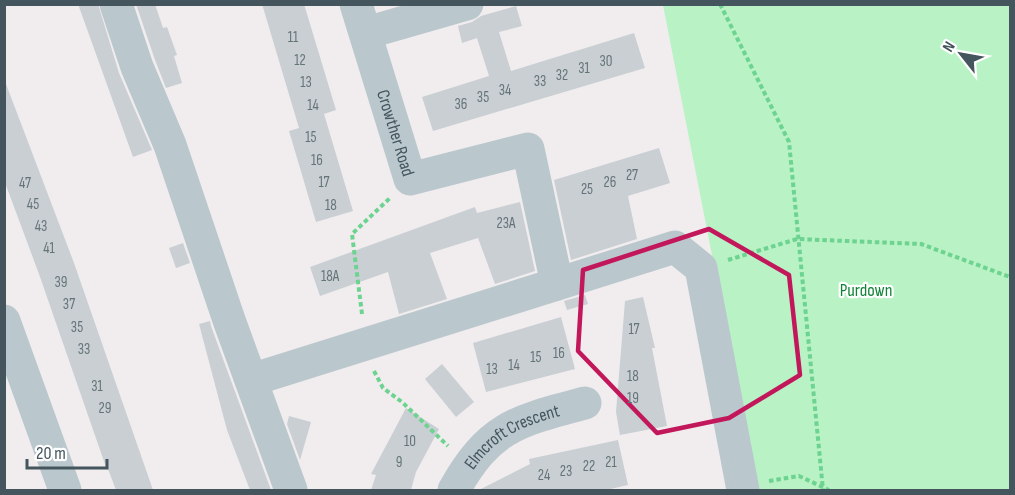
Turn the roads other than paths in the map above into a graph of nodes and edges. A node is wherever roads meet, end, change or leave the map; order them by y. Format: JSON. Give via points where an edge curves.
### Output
{"nodes":[{"id":1,"x":116,"y":4,"type":"edge"},
{"id":2,"x":466,"y":4,"type":"edge"},
{"id":3,"x":361,"y":19,"type":"edge"},
{"id":4,"x":557,"y":284,"type":"junction"},
{"id":5,"x":4,"y":321,"type":"edge"},
{"id":6,"x":251,"y":380,"type":"junction"},
{"id":7,"x":585,"y":403,"type":"dead end"},
{"id":8,"x":462,"y":478,"type":"edge"},
{"id":9,"x":742,"y":488,"type":"edge"},
{"id":10,"x":64,"y":490,"type":"edge"},
{"id":11,"x":291,"y":490,"type":"edge"}],
"edges":[{"from":1,"to":6,"type":"street","via":[[170,145]]},
{"from":2,"to":3,"type":"street"},
{"from":3,"to":4,"type":"street","name":"Crowther Road","via":[[410,179],[528,149]]},
{"from":4,"to":6,"type":"street"},
{"from":4,"to":9,"type":"street","via":[[675,247],[701,268]]},
{"from":5,"to":10,"type":"street"},
{"from":6,"to":11,"type":"street"},
{"from":7,"to":8,"type":"street","name":"Elmcroft Crescent","via":[[510,426],[495,437]]}]}
